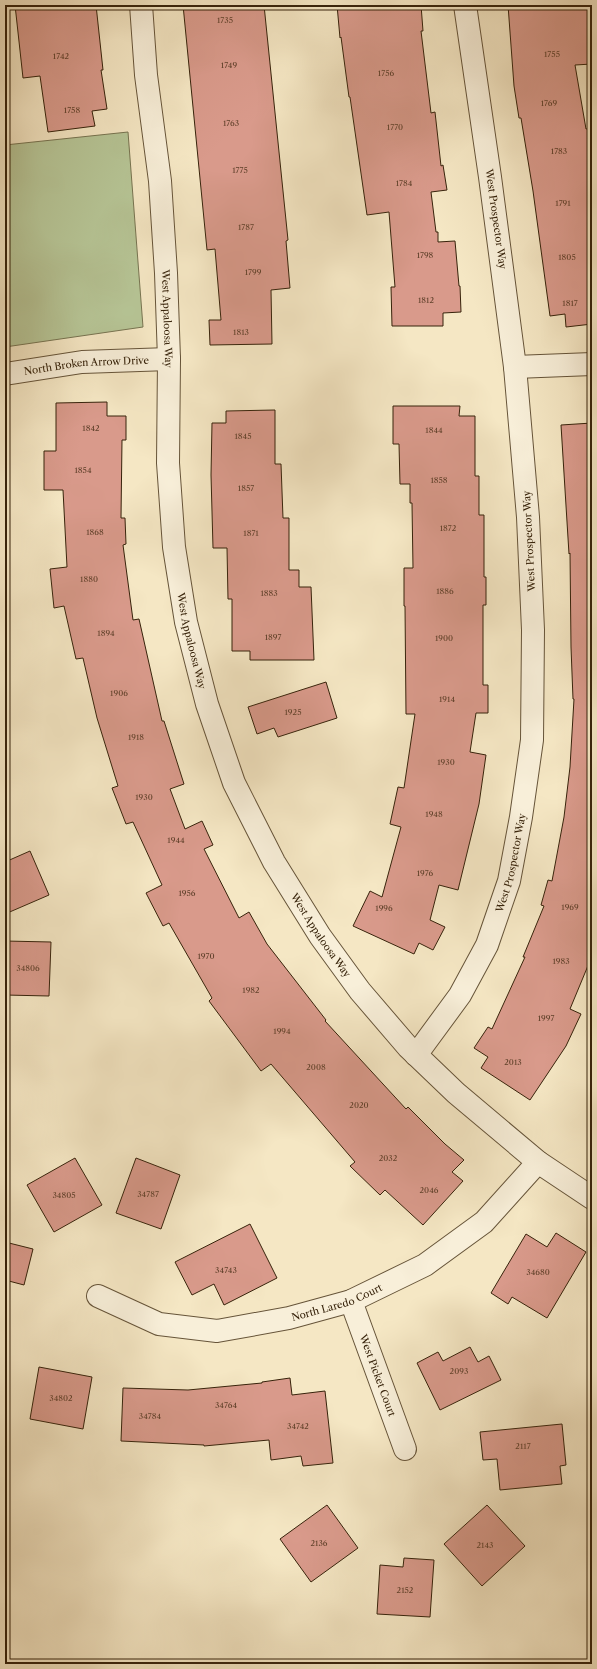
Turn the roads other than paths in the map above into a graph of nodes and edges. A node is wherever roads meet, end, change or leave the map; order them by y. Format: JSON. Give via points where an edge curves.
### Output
{"nodes":[{"id":1,"x":141,"y":5,"type":"edge"},
{"id":2,"x":465,"y":5,"type":"edge"},
{"id":3,"x":169,"y":359,"type":"junction"},
{"id":4,"x":592,"y":364,"type":"edge"},
{"id":5,"x":516,"y":367,"type":"junction"},
{"id":6,"x":5,"y":374,"type":"edge"},
{"id":7,"x":416,"y":1055,"type":"junction"},
{"id":8,"x":538,"y":1162,"type":"junction"},
{"id":9,"x":592,"y":1198,"type":"edge"},
{"id":10,"x":98,"y":1296,"type":"dead end"},
{"id":11,"x":351,"y":1301,"type":"junction"},
{"id":12,"x":405,"y":1449,"type":"dead end"}],
"edges":[{"from":1,"to":3,"type":"street","name":"West Appaloosa Way","via":[[146,75],[160,181]]},
{"from":2,"to":5,"type":"street","name":"West Prospector Way"},
{"from":3,"to":6,"type":"street","name":"North Broken Arrow Drive","via":[[82,362]]},
{"from":3,"to":7,"type":"street","name":"West Appaloosa Way","via":[[168,464],[174,547],[186,622],[208,704],[234,783],[274,862],[320,936],[360,991]]},
{"from":4,"to":5,"type":"street"},
{"from":5,"to":7,"type":"street","name":"West Prospector Way","via":[[534,630],[532,740],[521,817],[509,881],[487,945],[460,995]]},
{"from":7,"to":8,"type":"street","name":"West Appaloosa Way","via":[[456,1093]]},
{"from":8,"to":9,"type":"street","name":"West Appaloosa Way"},
{"from":8,"to":11,"type":"street","name":"North Laredo Court","via":[[484,1222],[425,1264]]},
{"from":10,"to":11,"type":"street","name":"North Laredo Court","via":[[159,1324],[217,1331],[289,1318]]},
{"from":11,"to":12,"type":"street","name":"West Picket Court"}]}
